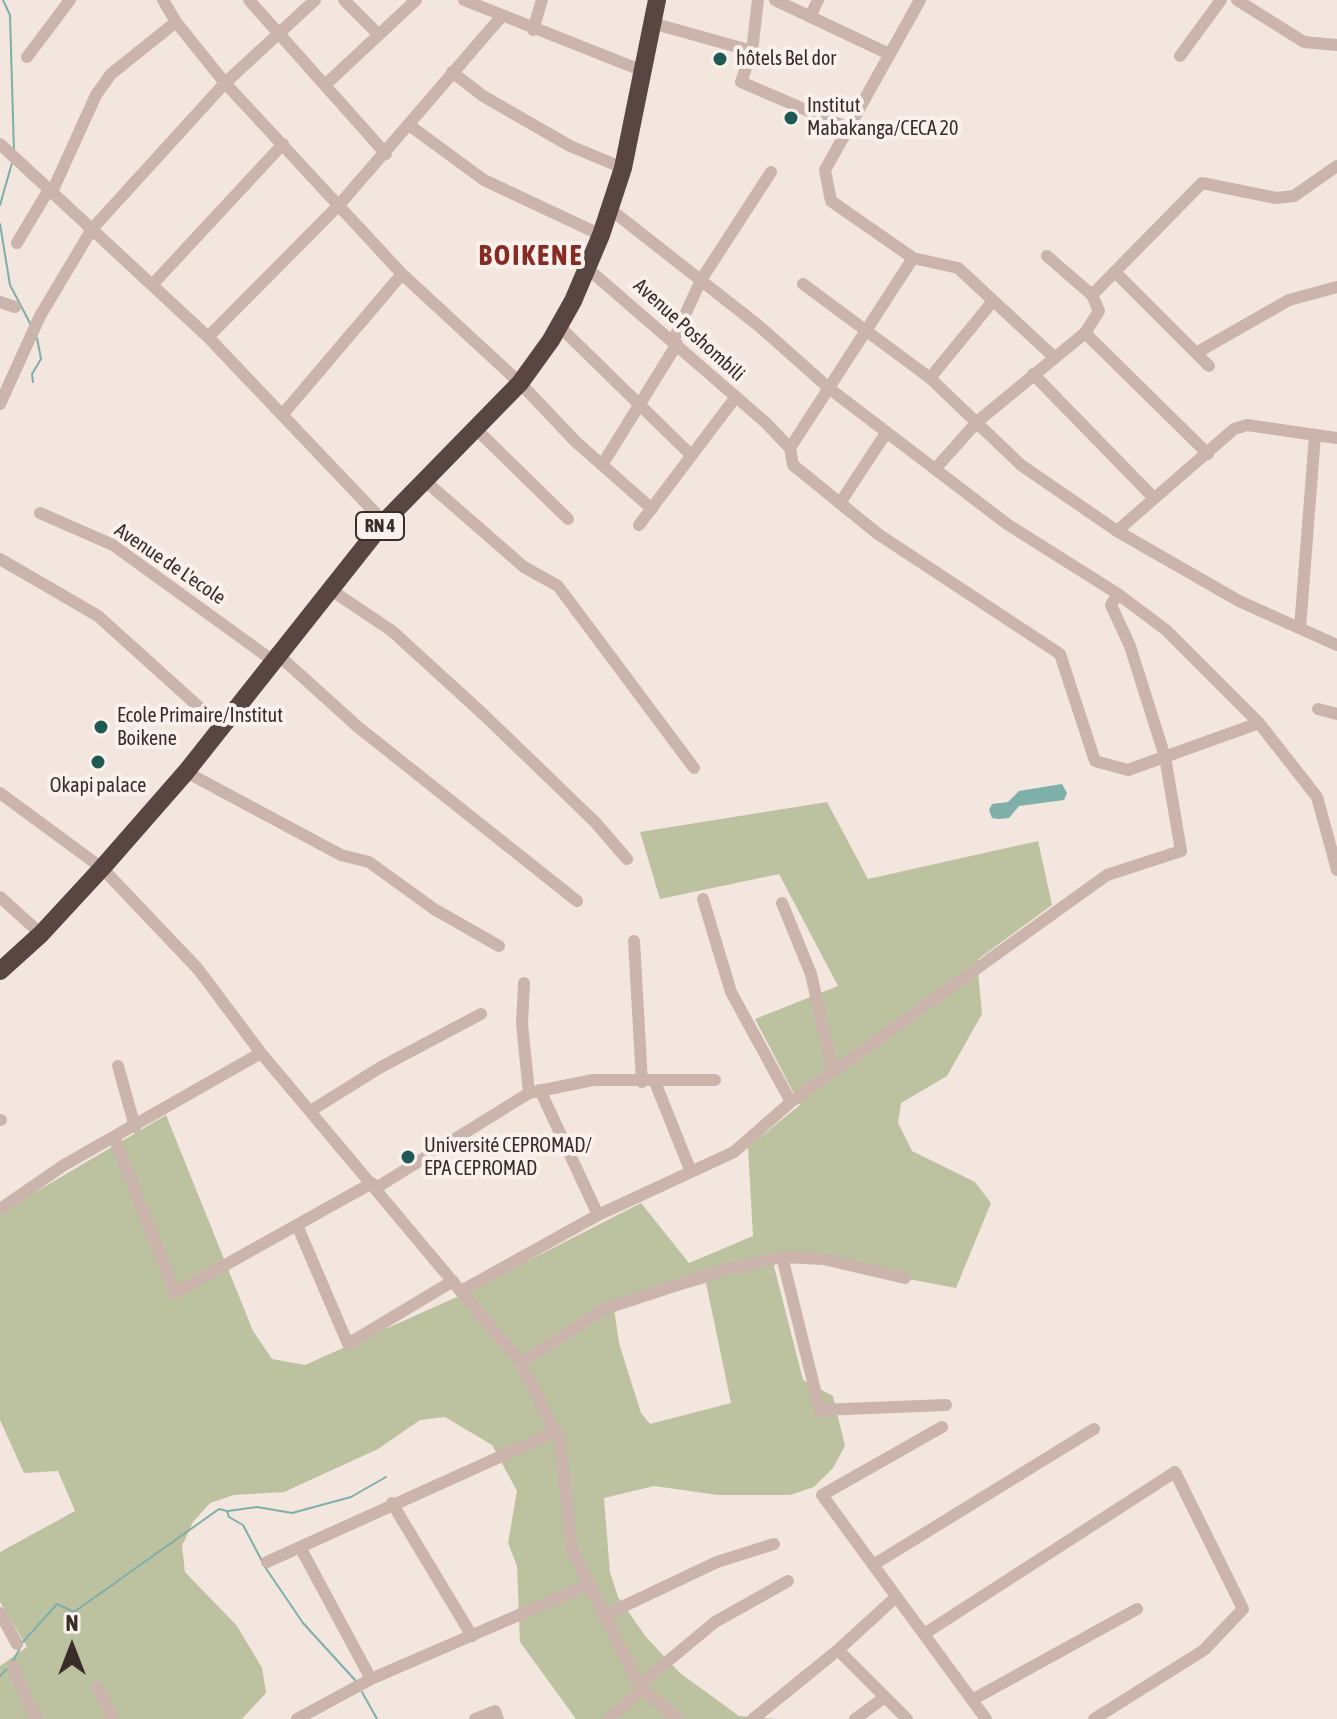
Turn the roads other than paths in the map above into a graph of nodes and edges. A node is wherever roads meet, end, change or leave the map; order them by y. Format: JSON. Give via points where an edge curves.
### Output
{"nodes":[{"id":1,"x":70,"y":0,"type":"edge"},
{"id":2,"x":163,"y":0,"type":"edge"},
{"id":3,"x":249,"y":0,"type":"edge"},
{"id":4,"x":315,"y":0,"type":"edge"},
{"id":5,"x":344,"y":0,"type":"edge"},
{"id":6,"x":416,"y":0,"type":"edge"},
{"id":7,"x":464,"y":0,"type":"edge"},
{"id":8,"x":542,"y":0,"type":"edge"},
{"id":9,"x":657,"y":0,"type":"edge"},
{"id":10,"x":758,"y":0,"type":"edge"},
{"id":11,"x":775,"y":0,"type":"edge"},
{"id":12,"x":818,"y":0,"type":"edge"},
{"id":13,"x":920,"y":0,"type":"edge"},
{"id":14,"x":1221,"y":0,"type":"edge"},
{"id":15,"x":1237,"y":0,"type":"edge"},
{"id":16,"x":501,"y":17,"type":"junction"},
{"id":17,"x":810,"y":17,"type":"junction"},
{"id":18,"x":176,"y":22,"type":"junction"},
{"id":19,"x":652,"y":23,"type":"junction"},
{"id":20,"x":533,"y":30,"type":"junction"},
{"id":21,"x":278,"y":33,"type":"junction"},
{"id":22,"x":379,"y":35,"type":"junction"},
{"id":23,"x":1337,"y":45,"type":"edge"},
{"id":24,"x":752,"y":51,"type":"junction"},
{"id":25,"x":889,"y":54,"type":"junction"},
{"id":26,"x":1180,"y":56,"type":"dead end"},
{"id":27,"x":27,"y":57,"type":"dead end"},
{"id":28,"x":643,"y":71,"type":"junction"},
{"id":29,"x":452,"y":72,"type":"junction"},
{"id":30,"x":225,"y":83,"type":"junction"},
{"id":31,"x":325,"y":85,"type":"junction"},
{"id":32,"x":409,"y":125,"type":"junction"},
{"id":33,"x":848,"y":128,"type":"junction"},
{"id":34,"x":0,"y":144,"type":"edge"},
{"id":35,"x":283,"y":144,"type":"junction"},
{"id":36,"x":386,"y":154,"type":"junction"},
{"id":37,"x":1337,"y":166,"type":"edge"},
{"id":38,"x":623,"y":168,"type":"junction"},
{"id":39,"x":771,"y":172,"type":"dead end"},
{"id":40,"x":51,"y":190,"type":"junction"},
{"id":41,"x":339,"y":205,"type":"junction"},
{"id":42,"x":610,"y":209,"type":"junction"},
{"id":43,"x":92,"y":229,"type":"junction"},
{"id":44,"x":601,"y":235,"type":"junction"},
{"id":45,"x":17,"y":243,"type":"dead end"},
{"id":46,"x":1047,"y":256,"type":"dead end"},
{"id":47,"x":913,"y":258,"type":"junction"},
{"id":48,"x":587,"y":268,"type":"junction"},
{"id":49,"x":1116,"y":273,"type":"junction"},
{"id":50,"x":402,"y":274,"type":"junction"},
{"id":51,"x":701,"y":280,"type":"junction"},
{"id":52,"x":803,"y":284,"type":"dead end"},
{"id":53,"x":152,"y":285,"type":"junction"},
{"id":54,"x":1337,"y":287,"type":"edge"},
{"id":55,"x":1092,"y":295,"type":"junction"},
{"id":56,"x":993,"y":301,"type":"junction"},
{"id":57,"x":0,"y":302,"type":"edge"},
{"id":58,"x":15,"y":307,"type":"dead end"},
{"id":59,"x":559,"y":326,"type":"junction"},
{"id":60,"x":866,"y":328,"type":"junction"},
{"id":61,"x":1085,"y":333,"type":"junction"},
{"id":62,"x":208,"y":337,"type":"junction"},
{"id":63,"x":675,"y":343,"type":"junction"},
{"id":64,"x":1196,"y":353,"type":"junction"},
{"id":65,"x":1054,"y":357,"type":"junction"},
{"id":66,"x":1209,"y":366,"type":"dead end"},
{"id":67,"x":1033,"y":374,"type":"junction"},
{"id":68,"x":930,"y":378,"type":"junction"},
{"id":69,"x":520,"y":383,"type":"junction"},
{"id":70,"x":830,"y":389,"type":"junction"},
{"id":71,"x":735,"y":398,"type":"junction"},
{"id":72,"x":0,"y":404,"type":"edge"},
{"id":73,"x":641,"y":407,"type":"junction"},
{"id":74,"x":282,"y":415,"type":"junction"},
{"id":75,"x":978,"y":421,"type":"junction"},
{"id":76,"x":475,"y":428,"type":"junction"},
{"id":77,"x":886,"y":433,"type":"junction"},
{"id":78,"x":1315,"y":435,"type":"junction"},
{"id":79,"x":1337,"y":438,"type":"edge"},
{"id":80,"x":790,"y":448,"type":"junction"},
{"id":81,"x":1208,"y":454,"type":"junction"},
{"id":82,"x":691,"y":455,"type":"junction"},
{"id":83,"x":602,"y":465,"type":"junction"},
{"id":84,"x":935,"y":469,"type":"junction"},
{"id":85,"x":423,"y":479,"type":"junction"},
{"id":86,"x":1153,"y":497,"type":"junction"},
{"id":87,"x":840,"y":503,"type":"junction"},
{"id":88,"x":652,"y":509,"type":"junction"},
{"id":89,"x":40,"y":513,"type":"dead end"},
{"id":90,"x":568,"y":519,"type":"dead end"},
{"id":91,"x":384,"y":522,"type":"junction"},
{"id":92,"x":639,"y":525,"type":"dead end"},
{"id":93,"x":1117,"y":531,"type":"junction"},
{"id":94,"x":0,"y":559,"type":"edge"},
{"id":95,"x":328,"y":588,"type":"junction"},
{"id":96,"x":1118,"y":594,"type":"junction"},
{"id":97,"x":1300,"y":628,"type":"junction"},
{"id":98,"x":1337,"y":645,"type":"edge"},
{"id":99,"x":274,"y":656,"type":"junction"},
{"id":100,"x":1318,"y":709,"type":"dead end"},
{"id":101,"x":1337,"y":714,"type":"edge"},
{"id":102,"x":1259,"y":723,"type":"junction"},
{"id":103,"x":220,"y":726,"type":"junction"},
{"id":104,"x":1165,"y":757,"type":"junction"},
{"id":105,"x":694,"y":768,"type":"dead end"},
{"id":106,"x":186,"y":772,"type":"junction"},
{"id":107,"x":0,"y":793,"type":"edge"},
{"id":108,"x":627,"y":859,"type":"dead end"},
{"id":109,"x":102,"y":868,"type":"junction"},
{"id":110,"x":1337,"y":870,"type":"edge"},
{"id":111,"x":0,"y":897,"type":"edge"},
{"id":112,"x":703,"y":899,"type":"dead end"},
{"id":113,"x":577,"y":901,"type":"dead end"},
{"id":114,"x":782,"y":903,"type":"dead end"},
{"id":115,"x":41,"y":934,"type":"junction"},
{"id":116,"x":634,"y":941,"type":"dead end"},
{"id":117,"x":499,"y":946,"type":"dead end"},
{"id":118,"x":0,"y":971,"type":"edge"},
{"id":119,"x":524,"y":983,"type":"dead end"},
{"id":120,"x":481,"y":1014,"type":"dead end"},
{"id":121,"x":261,"y":1053,"type":"junction"},
{"id":122,"x":118,"y":1066,"type":"dead end"},
{"id":123,"x":833,"y":1072,"type":"junction"},
{"id":124,"x":715,"y":1080,"type":"dead end"},
{"id":125,"x":648,"y":1082,"type":"junction"},
{"id":126,"x":534,"y":1092,"type":"junction"},
{"id":127,"x":791,"y":1102,"type":"junction"},
{"id":128,"x":312,"y":1110,"type":"junction"},
{"id":129,"x":135,"y":1127,"type":"junction"},
{"id":130,"x":114,"y":1137,"type":"junction"},
{"id":131,"x":691,"y":1172,"type":"junction"},
{"id":132,"x":374,"y":1186,"type":"junction"},
{"id":133,"x":0,"y":1209,"type":"edge"},
{"id":134,"x":598,"y":1215,"type":"junction"},
{"id":135,"x":297,"y":1225,"type":"junction"},
{"id":136,"x":782,"y":1257,"type":"junction"},
{"id":137,"x":905,"y":1278,"type":"dead end"},
{"id":138,"x":457,"y":1286,"type":"junction"},
{"id":139,"x":521,"y":1363,"type":"junction"},
{"id":140,"x":946,"y":1405,"type":"dead end"},
{"id":141,"x":942,"y":1427,"type":"dead end"},
{"id":142,"x":1094,"y":1429,"type":"dead end"},
{"id":143,"x":557,"y":1431,"type":"junction"},
{"id":144,"x":392,"y":1503,"type":"junction"},
{"id":145,"x":774,"y":1544,"type":"dead end"},
{"id":146,"x":300,"y":1547,"type":"junction"},
{"id":147,"x":267,"y":1562,"type":"dead end"},
{"id":148,"x":873,"y":1565,"type":"junction"},
{"id":149,"x":788,"y":1581,"type":"dead end"},
{"id":150,"x":588,"y":1585,"type":"junction"},
{"id":151,"x":896,"y":1597,"type":"junction"},
{"id":152,"x":1137,"y":1609,"type":"dead end"},
{"id":153,"x":0,"y":1613,"type":"edge"},
{"id":154,"x":603,"y":1616,"type":"junction"},
{"id":155,"x":924,"y":1634,"type":"junction"},
{"id":156,"x":472,"y":1636,"type":"junction"},
{"id":157,"x":17,"y":1644,"type":"dead end"},
{"id":158,"x":838,"y":1650,"type":"junction"},
{"id":159,"x":13,"y":1667,"type":"dead end"},
{"id":160,"x":371,"y":1679,"type":"junction"},
{"id":161,"x":97,"y":1687,"type":"dead end"},
{"id":162,"x":641,"y":1687,"type":"junction"},
{"id":163,"x":885,"y":1697,"type":"junction"},
{"id":164,"x":972,"y":1700,"type":"junction"},
{"id":165,"x":36,"y":1719,"type":"edge"},
{"id":166,"x":113,"y":1719,"type":"edge"},
{"id":167,"x":297,"y":1719,"type":"edge"},
{"id":168,"x":475,"y":1719,"type":"edge"},
{"id":169,"x":498,"y":1719,"type":"edge"},
{"id":170,"x":609,"y":1719,"type":"edge"},
{"id":171,"x":677,"y":1719,"type":"edge"},
{"id":172,"x":753,"y":1719,"type":"edge"},
{"id":173,"x":855,"y":1719,"type":"edge"},
{"id":174,"x":907,"y":1719,"type":"edge"},
{"id":175,"x":986,"y":1719,"type":"edge"},
{"id":176,"x":1094,"y":1719,"type":"edge"}],
"edges":[{"from":1,"to":27,"type":"street"},
{"from":2,"to":18,"type":"street"},
{"from":3,"to":21,"type":"street"},
{"from":4,"to":21,"type":"street"},
{"from":5,"to":22,"type":"street"},
{"from":6,"to":22,"type":"street"},
{"from":7,"to":16,"type":"street"},
{"from":8,"to":20,"type":"street"},
{"from":9,"to":19,"type":"highway","number":"RN 4"},
{"from":10,"to":24,"type":"street"},
{"from":11,"to":17,"type":"street"},
{"from":12,"to":17,"type":"street"},
{"from":13,"to":25,"type":"street"},
{"from":14,"to":26,"type":"street"},
{"from":15,"to":23,"type":"street","via":[[1304,42]]},
{"from":16,"to":20,"type":"street"},
{"from":16,"to":29,"type":"street"},
{"from":17,"to":25,"type":"street"},
{"from":18,"to":30,"type":"street"},
{"from":18,"to":40,"type":"street","via":[[111,74]]},
{"from":19,"to":24,"type":"street"},
{"from":19,"to":28,"type":"highway","number":"RN 4"},
{"from":20,"to":28,"type":"street"},
{"from":21,"to":30,"type":"street"},
{"from":21,"to":31,"type":"street"},
{"from":22,"to":31,"type":"street"},
{"from":24,"to":33,"type":"street","via":[[741,82]]},
{"from":25,"to":33,"type":"street"},
{"from":28,"to":38,"type":"highway","number":"RN 4"},
{"from":29,"to":32,"type":"street"},
{"from":29,"to":38,"type":"street","via":[[570,146]]},
{"from":30,"to":35,"type":"street"},
{"from":30,"to":43,"type":"street"},
{"from":31,"to":36,"type":"street"},
{"from":32,"to":36,"type":"street"},
{"from":32,"to":44,"type":"street","via":[[484,180]]},
{"from":33,"to":47,"type":"street","via":[[825,170],[831,201]]},
{"from":34,"to":40,"type":"street"},
{"from":35,"to":41,"type":"street"},
{"from":35,"to":53,"type":"street"},
{"from":36,"to":41,"type":"street"},
{"from":37,"to":49,"type":"street","via":[[1294,196],[1276,198],[1202,183]]},
{"from":38,"to":42,"type":"highway","number":"RN 4"},
{"from":39,"to":51,"type":"street"},
{"from":40,"to":43,"type":"street"},
{"from":40,"to":45,"type":"street"},
{"from":41,"to":50,"type":"street"},
{"from":41,"to":62,"type":"street"},
{"from":42,"to":44,"type":"highway","number":"RN 4"},
{"from":42,"to":51,"type":"street"},
{"from":43,"to":53,"type":"street"},
{"from":43,"to":72,"type":"street","via":[[40,316]]},
{"from":44,"to":48,"type":"highway","number":"RN 4"},
{"from":46,"to":55,"type":"street"},
{"from":47,"to":56,"type":"street","via":[[958,268]]},
{"from":47,"to":60,"type":"street"},
{"from":48,"to":59,"type":"highway","number":"RN 4"},
{"from":48,"to":63,"type":"street","name":"Avenue Poshombili"},
{"from":49,"to":55,"type":"street"},
{"from":49,"to":64,"type":"street"},
{"from":50,"to":69,"type":"street"},
{"from":50,"to":74,"type":"street"},
{"from":51,"to":63,"type":"street"},
{"from":51,"to":70,"type":"street"},
{"from":52,"to":60,"type":"street"},
{"from":53,"to":62,"type":"street"},
{"from":54,"to":64,"type":"street","via":[[1289,300]]},
{"from":55,"to":61,"type":"street","via":[[1099,311]]},
{"from":56,"to":65,"type":"street"},
{"from":56,"to":68,"type":"street"},
{"from":57,"to":58,"type":"street"},
{"from":59,"to":69,"type":"highway","number":"RN 4"},
{"from":59,"to":73,"type":"street"},
{"from":60,"to":68,"type":"street"},
{"from":60,"to":70,"type":"street"},
{"from":61,"to":65,"type":"street"},
{"from":61,"to":81,"type":"street"},
{"from":62,"to":74,"type":"street"},
{"from":63,"to":71,"type":"street","name":"Avenue Poshombili"},
{"from":63,"to":73,"type":"street"},
{"from":64,"to":66,"type":"street"},
{"from":65,"to":67,"type":"street"},
{"from":67,"to":75,"type":"street"},
{"from":67,"to":86,"type":"street"},
{"from":68,"to":75,"type":"street"},
{"from":69,"to":76,"type":"highway","number":"RN 4"},
{"from":69,"to":83,"type":"street"},
{"from":70,"to":77,"type":"street"},
{"from":70,"to":80,"type":"street"},
{"from":71,"to":80,"type":"street","name":"Avenue Poshombili"},
{"from":71,"to":82,"type":"street"},
{"from":73,"to":82,"type":"street"},
{"from":73,"to":83,"type":"street"},
{"from":74,"to":91,"type":"street"},
{"from":75,"to":84,"type":"street"},
{"from":75,"to":93,"type":"street","via":[[1021,465]]},
{"from":76,"to":85,"type":"highway","number":"RN 4"},
{"from":76,"to":90,"type":"street"},
{"from":77,"to":84,"type":"street"},
{"from":77,"to":87,"type":"street"},
{"from":78,"to":79,"type":"street"},
{"from":78,"to":81,"type":"street","via":[[1247,425],[1234,429]]},
{"from":78,"to":97,"type":"street"},
{"from":80,"to":87,"type":"street","name":"Avenue Poshombili","via":[[793,465]]},
{"from":81,"to":86,"type":"street"},
{"from":82,"to":88,"type":"street"},
{"from":83,"to":88,"type":"street"},
{"from":84,"to":96,"type":"street","via":[[1007,524]]},
{"from":85,"to":91,"type":"highway","number":"RN 4"},
{"from":85,"to":105,"type":"street","via":[[524,567],[558,586]]},
{"from":86,"to":93,"type":"street"},
{"from":87,"to":104,"type":"street","name":"Avenue Poshombili","via":[[878,534],[1060,654],[1095,761],[1128,770]]},
{"from":88,"to":92,"type":"street"},
{"from":89,"to":99,"type":"street","name":"Avenue de L'ecole","via":[[113,545]]},
{"from":91,"to":95,"type":"highway","number":"RN 4"},
{"from":93,"to":97,"type":"street","via":[[1239,601]]},
{"from":94,"to":103,"type":"street","via":[[98,616]]},
{"from":95,"to":99,"type":"highway","number":"RN 4"},
{"from":95,"to":108,"type":"street","via":[[392,631],[595,822]]},
{"from":96,"to":102,"type":"street","via":[[1166,630]]},
{"from":96,"to":104,"type":"street","via":[[1111,605],[1130,646]]},
{"from":97,"to":98,"type":"street"},
{"from":99,"to":103,"type":"highway","number":"RN 4"},
{"from":99,"to":113,"type":"street","name":"Avenue de L'ecole"},
{"from":100,"to":101,"type":"street"},
{"from":102,"to":104,"type":"street"},
{"from":102,"to":110,"type":"street","via":[[1317,797]]},
{"from":103,"to":106,"type":"highway","number":"RN 4"},
{"from":104,"to":123,"type":"street","via":[[1181,851],[1107,875]]},
{"from":106,"to":109,"type":"highway","number":"RN 4"},
{"from":106,"to":117,"type":"street","via":[[341,855],[369,862],[434,909]]},
{"from":107,"to":109,"type":"street"},
{"from":109,"to":115,"type":"highway","number":"RN 4"},
{"from":109,"to":121,"type":"street","via":[[198,969]]},
{"from":111,"to":115,"type":"street"},
{"from":112,"to":127,"type":"street","via":[[731,992]]},
{"from":114,"to":123,"type":"street","via":[[811,974]]},
{"from":115,"to":118,"type":"highway","number":"RN 4"},
{"from":116,"to":125,"type":"street"},
{"from":119,"to":126,"type":"street","via":[[522,1024]]},
{"from":120,"to":128,"type":"street"},
{"from":121,"to":128,"type":"street"},
{"from":121,"to":129,"type":"street"},
{"from":122,"to":129,"type":"street"},
{"from":123,"to":127,"type":"street"},
{"from":124,"to":125,"type":"street"},
{"from":125,"to":126,"type":"street","via":[[593,1080]]},
{"from":125,"to":131,"type":"street"},
{"from":126,"to":132,"type":"street"},
{"from":126,"to":134,"type":"street"},
{"from":127,"to":131,"type":"street","via":[[734,1152]]},
{"from":128,"to":132,"type":"street"},
{"from":129,"to":130,"type":"street"},
{"from":130,"to":133,"type":"street"},
{"from":130,"to":135,"type":"street","via":[[175,1293]]},
{"from":131,"to":134,"type":"street"},
{"from":132,"to":135,"type":"street"},
{"from":132,"to":138,"type":"street"},
{"from":134,"to":138,"type":"street"},
{"from":135,"to":138,"type":"street","via":[[348,1344]]},
{"from":136,"to":137,"type":"street","via":[[823,1259]]},
{"from":136,"to":139,"type":"street","via":[[604,1309]]},
{"from":136,"to":140,"type":"street","via":[[820,1410]]},
{"from":138,"to":139,"type":"street"},
{"from":139,"to":143,"type":"street"},
{"from":141,"to":148,"type":"street","via":[[822,1495]]},
{"from":142,"to":148,"type":"street"},
{"from":143,"to":144,"type":"street"},
{"from":143,"to":150,"type":"street","via":[[572,1550]]},
{"from":144,"to":146,"type":"street"},
{"from":144,"to":156,"type":"street"},
{"from":145,"to":154,"type":"street","via":[[717,1562]]},
{"from":146,"to":147,"type":"street"},
{"from":146,"to":160,"type":"street"},
{"from":148,"to":151,"type":"street"},
{"from":149,"to":162,"type":"street","via":[[715,1622]]},
{"from":150,"to":154,"type":"street"},
{"from":150,"to":156,"type":"street"},
{"from":151,"to":155,"type":"street"},
{"from":151,"to":158,"type":"street"},
{"from":152,"to":164,"type":"street"},
{"from":153,"to":157,"type":"street"},
{"from":154,"to":162,"type":"street"},
{"from":155,"to":164,"type":"street"},
{"from":155,"to":176,"type":"street","via":[[1175,1472],[1243,1609],[1204,1650]]},
{"from":156,"to":160,"type":"street"},
{"from":158,"to":163,"type":"street"},
{"from":158,"to":172,"type":"street"},
{"from":159,"to":165,"type":"street"},
{"from":160,"to":167,"type":"street"},
{"from":161,"to":166,"type":"street"},
{"from":162,"to":170,"type":"street"},
{"from":162,"to":171,"type":"street"},
{"from":163,"to":173,"type":"street"},
{"from":163,"to":174,"type":"street"},
{"from":164,"to":175,"type":"street"},
{"from":168,"to":169,"type":"street","via":[[495,1711]]}]}
